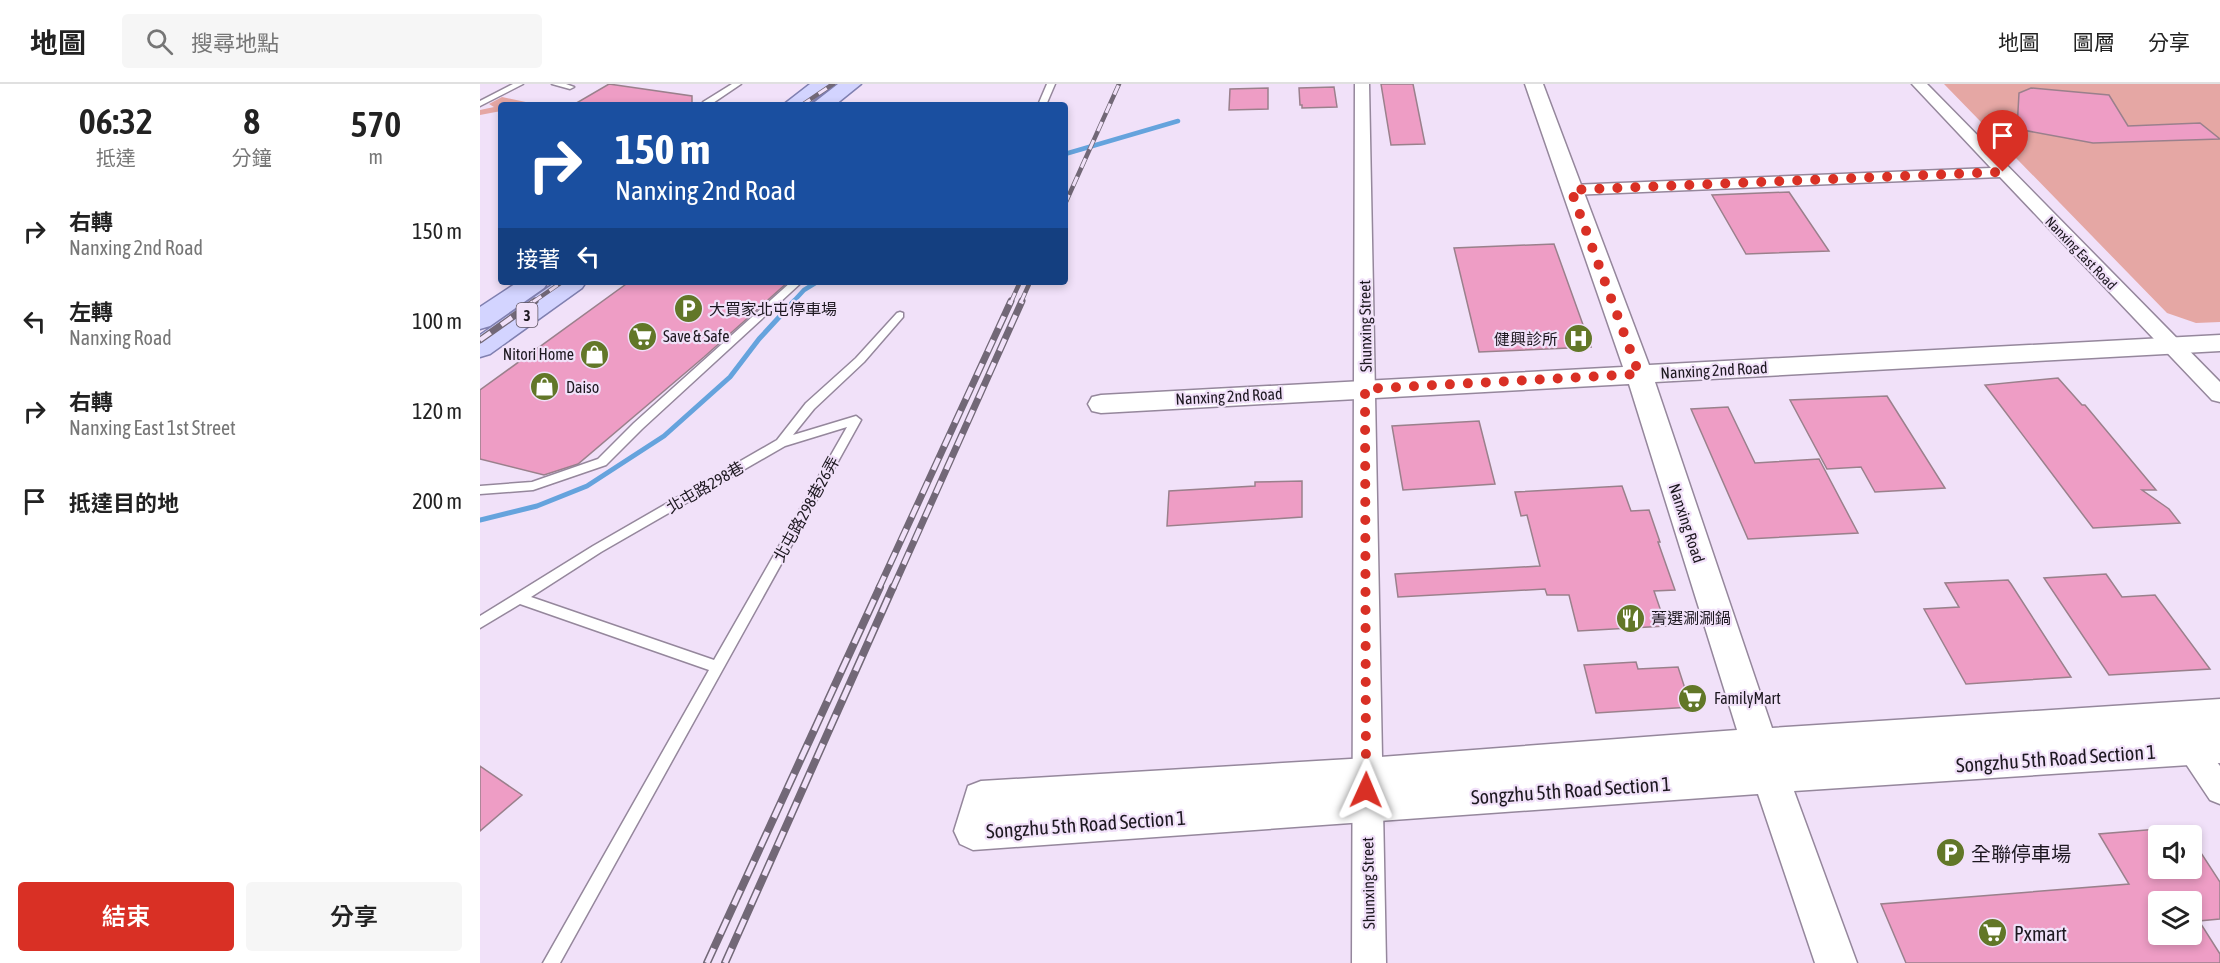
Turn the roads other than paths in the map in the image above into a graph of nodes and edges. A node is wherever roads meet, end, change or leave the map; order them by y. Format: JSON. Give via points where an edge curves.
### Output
{"nodes":[{"id":1,"x":519,"y":84,"type":"edge"},
{"id":2,"x":556,"y":84,"type":"edge"},
{"id":3,"x":737,"y":84,"type":"edge"},
{"id":4,"x":823,"y":84,"type":"edge"},
{"id":5,"x":851,"y":84,"type":"edge"},
{"id":6,"x":1051,"y":84,"type":"edge"},
{"id":7,"x":1362,"y":84,"type":"edge"},
{"id":8,"x":1534,"y":84,"type":"edge"},
{"id":9,"x":1918,"y":84,"type":"edge"},
{"id":10,"x":570,"y":87,"type":"dead end"},
{"id":11,"x":709,"y":102,"type":"edge"},
{"id":12,"x":796,"y":102,"type":"edge"},
{"id":13,"x":825,"y":102,"type":"edge"},
{"id":14,"x":1043,"y":102,"type":"edge"},
{"id":15,"x":480,"y":104,"type":"edge"},
{"id":16,"x":2003,"y":172,"type":"junction"},
{"id":17,"x":1571,"y":190,"type":"junction"},
{"id":18,"x":531,"y":285,"type":"edge"},
{"id":19,"x":569,"y":285,"type":"edge"},
{"id":20,"x":794,"y":285,"type":"edge"},
{"id":21,"x":900,"y":315,"type":"dead end"},
{"id":22,"x":480,"y":320,"type":"edge"},
{"id":23,"x":2220,"y":343,"type":"edge"},
{"id":24,"x":2171,"y":345,"type":"junction"},
{"id":25,"x":480,"y":348,"type":"edge"},
{"id":26,"x":1639,"y":374,"type":"junction"},
{"id":27,"x":1365,"y":389,"type":"junction"},
{"id":28,"x":2220,"y":395,"type":"edge"},
{"id":29,"x":1101,"y":404,"type":"dead end"},
{"id":30,"x":781,"y":443,"type":"junction"},
{"id":31,"x":480,"y":490,"type":"edge"},
{"id":32,"x":518,"y":598,"type":"junction"},
{"id":33,"x":480,"y":623,"type":"edge"},
{"id":34,"x":718,"y":667,"type":"junction"},
{"id":35,"x":2220,"y":715,"type":"edge"},
{"id":36,"x":2205,"y":748,"type":"edge"},
{"id":37,"x":1765,"y":761,"type":"junction"},
{"id":38,"x":1366,"y":790,"type":"junction"},
{"id":39,"x":2220,"y":790,"type":"edge"},
{"id":40,"x":551,"y":963,"type":"edge"},
{"id":41,"x":1369,"y":963,"type":"edge"},
{"id":42,"x":1836,"y":963,"type":"edge"}],
"edges":[{"from":1,"to":15,"type":"lane"},
{"from":2,"to":10,"type":"lane"},
{"from":3,"to":11,"type":"lane"},
{"from":4,"to":12,"type":"main road"},
{"from":5,"to":13,"type":"main road"},
{"from":6,"to":14,"type":"lane"},
{"from":7,"to":27,"type":"street","name":"Shunxing Street"},
{"from":8,"to":17,"type":"street","name":"Nanxing Road"},
{"from":9,"to":16,"type":"street","name":"Nanxing East Road"},
{"from":16,"to":17,"type":"street"},
{"from":16,"to":24,"type":"street","name":"Nanxing East Road"},
{"from":17,"to":26,"type":"street","name":"Nanxing Road"},
{"from":18,"to":22,"type":"main road","number":"3"},
{"from":19,"to":25,"type":"main road","number":"3"},
{"from":20,"to":31,"type":"lane","via":[[602,462],[533,486]]},
{"from":21,"to":30,"type":"lane","name":"北屯路298巷","via":[[860,360],[810,406]]},
{"from":23,"to":24,"type":"street","name":"Nanxing 2nd Road"},
{"from":24,"to":26,"type":"street","name":"Nanxing 2nd Road"},
{"from":24,"to":28,"type":"street","name":"Nanxing East Road"},
{"from":26,"to":27,"type":"street","name":"Nanxing 2nd Road"},
{"from":26,"to":37,"type":"street","name":"Nanxing Road"},
{"from":27,"to":29,"type":"street","name":"Nanxing 2nd Road"},
{"from":27,"to":38,"type":"street","name":"Shunxing Street"},
{"from":30,"to":32,"type":"lane","name":"北屯路298巷"},
{"from":30,"to":34,"type":"lane","name":"北屯路298巷26弄","via":[[856,420]]},
{"from":32,"to":33,"type":"lane","name":"北屯路298巷"},
{"from":32,"to":34,"type":"lane"},
{"from":34,"to":40,"type":"lane","name":"北屯路298巷26弄"},
{"from":35,"to":37,"type":"street","name":"Songzhu 5th Road Section 1"},
{"from":36,"to":37,"type":"street","name":"Songzhu 5th Road Section 1"},
{"from":36,"to":39,"type":"street"},
{"from":37,"to":38,"type":"street","name":"Songzhu 5th Road Section 1"},
{"from":37,"to":42,"type":"street","name":"Nanxing Road"},
{"from":38,"to":38,"type":"street","name":"Songzhu 5th Road Section 1","via":[[981,799],[973,831]]},
{"from":38,"to":41,"type":"street","name":"Shunxing Street"}]}
